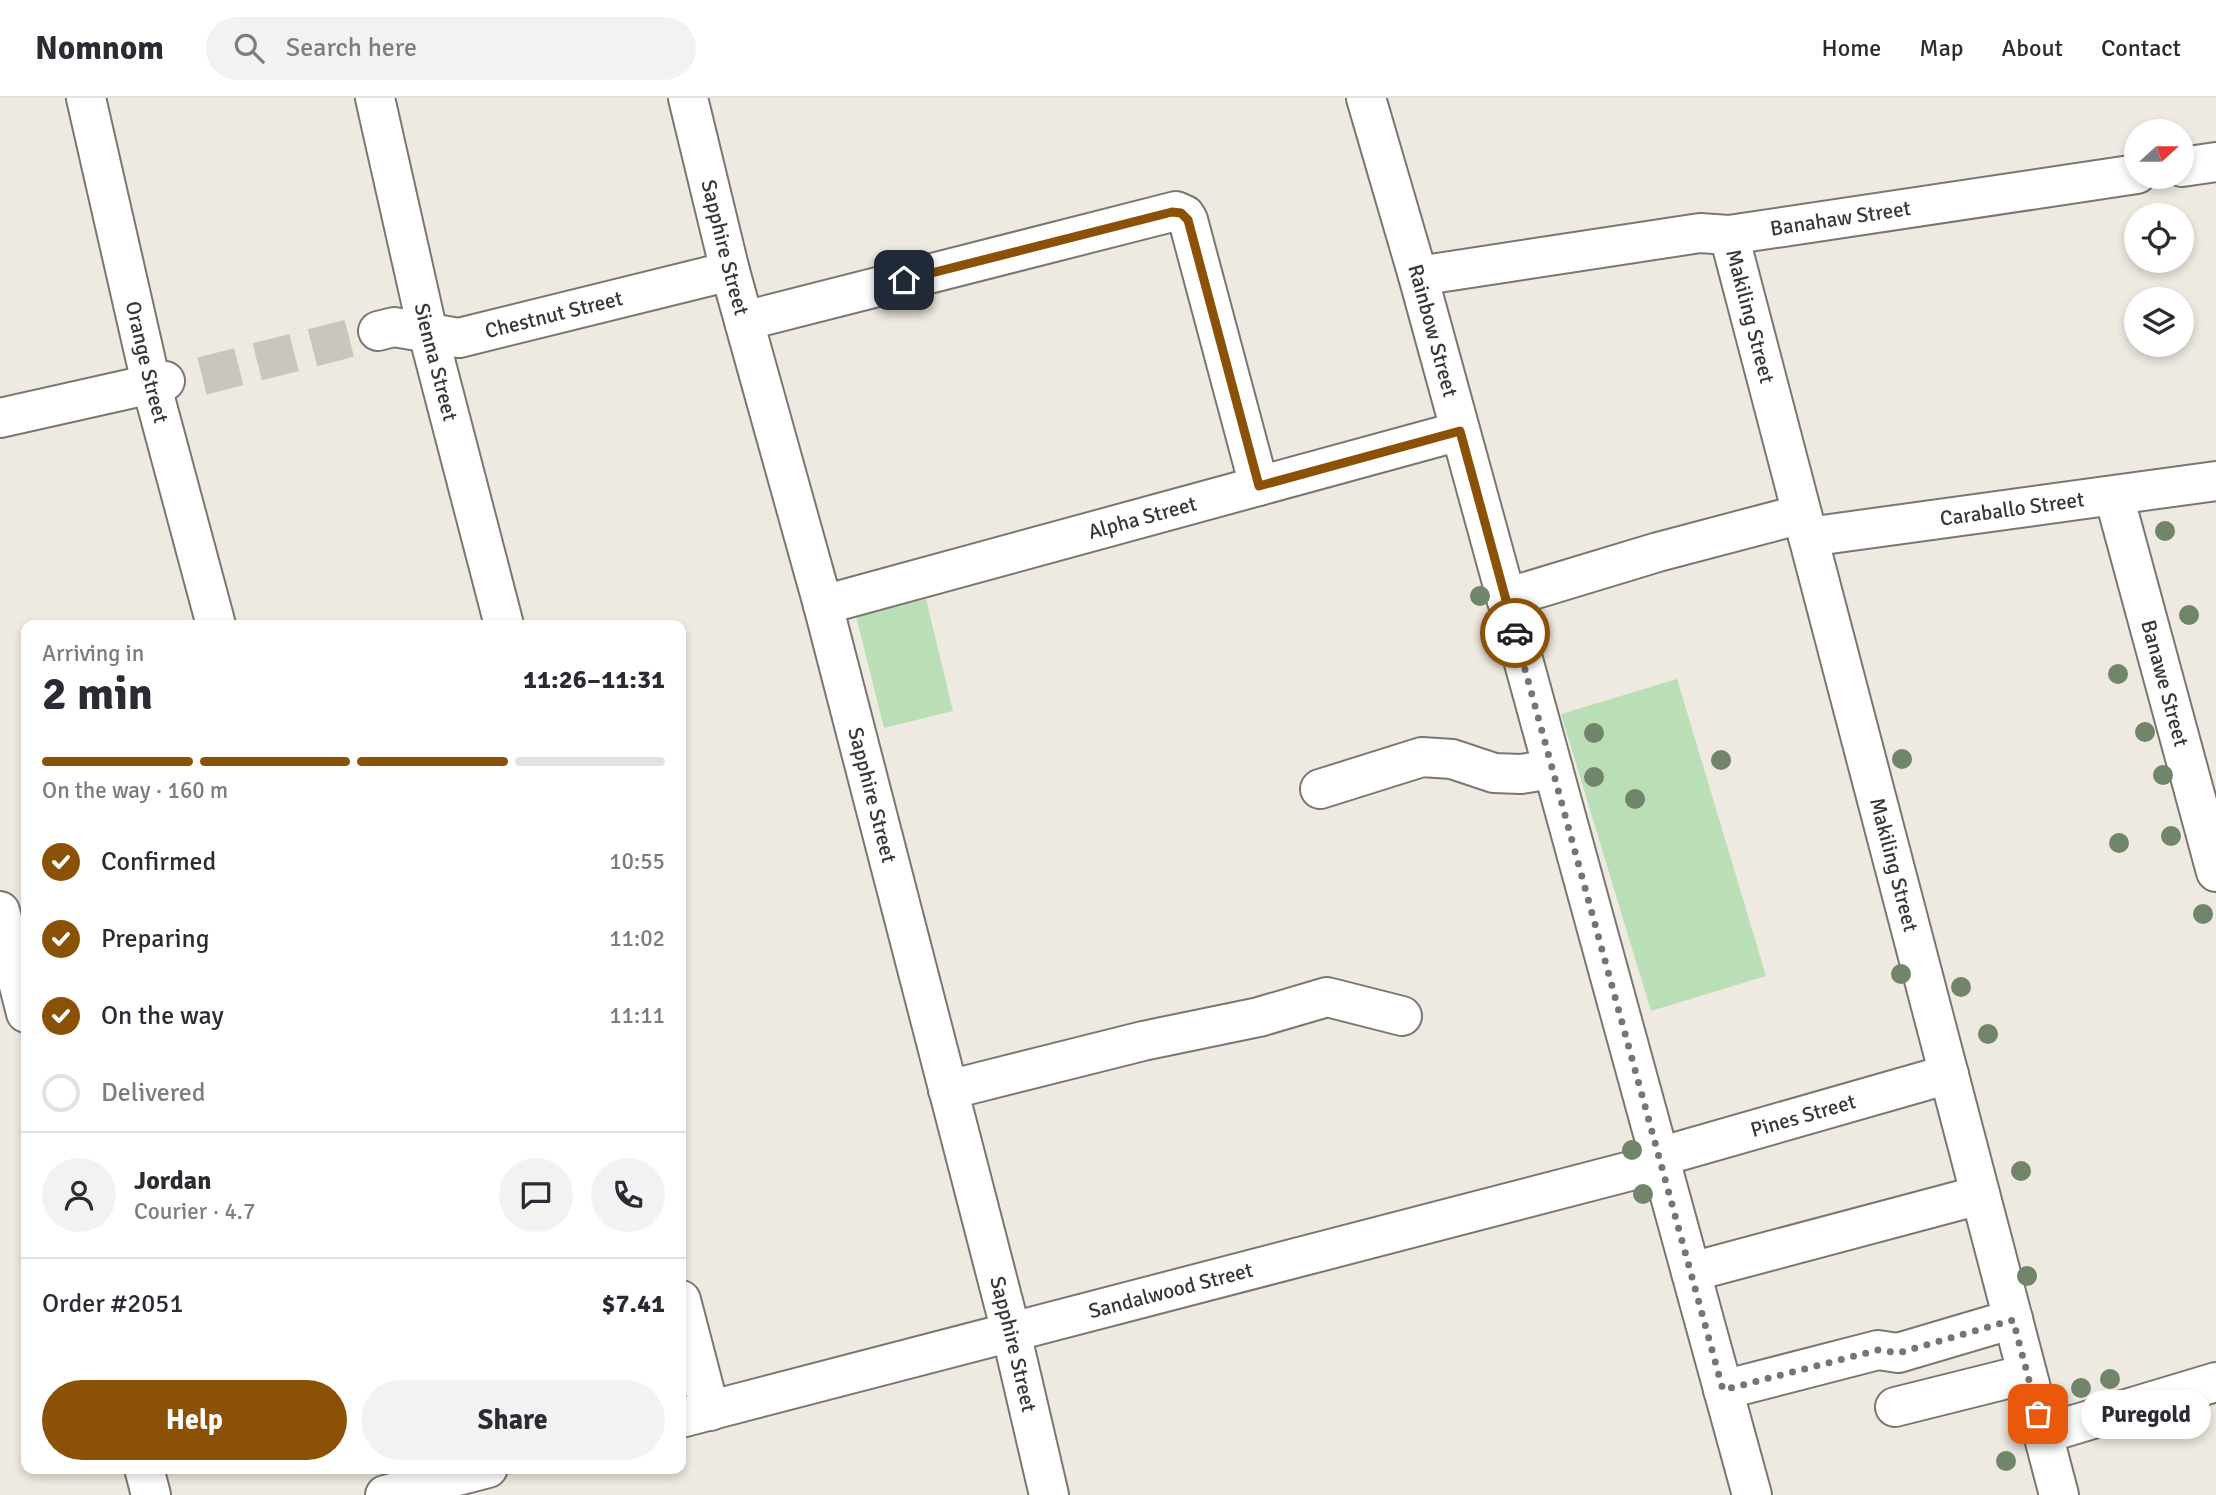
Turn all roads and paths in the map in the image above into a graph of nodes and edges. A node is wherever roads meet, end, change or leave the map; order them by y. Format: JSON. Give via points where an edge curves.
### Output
{"nodes":[{"id":1,"x":86,"y":98,"type":"edge"},
{"id":2,"x":374,"y":98,"type":"edge"},
{"id":3,"x":688,"y":98,"type":"edge"},
{"id":4,"x":1366,"y":98,"type":"edge"},
{"id":5,"x":2216,"y":162,"type":"edge"},
{"id":6,"x":2194,"y":165,"type":"edge"},
{"id":7,"x":2124,"y":176,"type":"edge"},
{"id":8,"x":1729,"y":235,"type":"junction"},
{"id":9,"x":730,"y":271,"type":"junction"},
{"id":10,"x":1418,"y":276,"type":"junction"},
{"id":11,"x":744,"y":321,"type":"junction"},
{"id":12,"x":378,"y":331,"type":"tunnel mouth"},
{"id":13,"x":428,"y":333,"type":"junction"},
{"id":14,"x":158,"y":382,"type":"junction"},
{"id":15,"x":0,"y":418,"type":"edge"},
{"id":16,"x":1460,"y":431,"type":"junction"},
{"id":17,"x":2216,"y":481,"type":"edge"},
{"id":18,"x":1259,"y":486,"type":"junction"},
{"id":19,"x":2114,"y":496,"type":"junction"},
{"id":20,"x":1805,"y":526,"type":"junction"},
{"id":21,"x":1506,"y":598,"type":"junction"},
{"id":22,"x":823,"y":605,"type":"junction"},
{"id":23,"x":215,"y":620,"type":"edge"},
{"id":24,"x":503,"y":620,"type":"edge"},
{"id":25,"x":1553,"y":769,"type":"junction"},
{"id":26,"x":1320,"y":789,"type":"dead end"},
{"id":27,"x":2216,"y":872,"type":"edge"},
{"id":28,"x":0,"y":911,"type":"edge"},
{"id":29,"x":21,"y":993,"type":"edge"},
{"id":30,"x":1402,"y":1016,"type":"dead end"},
{"id":31,"x":1949,"y":1074,"type":"junction"},
{"id":32,"x":948,"y":1090,"type":"junction"},
{"id":33,"x":1660,"y":1160,"type":"junction"},
{"id":34,"x":1980,"y":1195,"type":"junction"},
{"id":35,"x":1691,"y":1272,"type":"junction"},
{"id":36,"x":2013,"y":1320,"type":"junction"},
{"id":37,"x":1011,"y":1332,"type":"junction"},
{"id":38,"x":686,"y":1341,"type":"edge"},
{"id":39,"x":2027,"y":1374,"type":"junction"},
{"id":40,"x":2216,"y":1382,"type":"edge"},
{"id":41,"x":1723,"y":1390,"type":"junction"},
{"id":42,"x":1895,"y":1407,"type":"dead end"},
{"id":43,"x":695,"y":1414,"type":"edge"},
{"id":44,"x":2043,"y":1434,"type":"junction"},
{"id":45,"x":146,"y":1474,"type":"edge"},
{"id":46,"x":442,"y":1474,"type":"edge"},
{"id":47,"x":151,"y":1495,"type":"edge"},
{"id":48,"x":386,"y":1495,"type":"edge"},
{"id":49,"x":1049,"y":1495,"type":"edge"},
{"id":50,"x":1752,"y":1495,"type":"edge"},
{"id":51,"x":2059,"y":1495,"type":"edge"}],
"edges":[{"from":1,"to":14,"type":"street","name":"Orange Street"},
{"from":2,"to":13,"type":"street","name":"Sienna Street"},
{"from":3,"to":9,"type":"street","name":"Sapphire Street"},
{"from":4,"to":10,"type":"street","name":"Rainbow Street"},
{"from":5,"to":6,"type":"street"},
{"from":7,"to":8,"type":"street","name":"Banahaw Street"},
{"from":8,"to":10,"type":"street","name":"Banahaw Street","via":[[1700,233]]},
{"from":8,"to":20,"type":"street","name":"Makiling Street"},
{"from":9,"to":11,"type":"street","name":"Sapphire Street"},
{"from":9,"to":13,"type":"street","name":"Chestnut Street","via":[[459,338]]},
{"from":10,"to":16,"type":"street","name":"Rainbow Street"},
{"from":11,"to":18,"type":"street","via":[[1176,211],[1188,220]]},
{"from":11,"to":22,"type":"street","name":"Sapphire Street"},
{"from":12,"to":13,"type":"street","name":"Chestnut Street","via":[[394,327]]},
{"from":13,"to":24,"type":"street","name":"Sienna Street"},
{"from":14,"to":15,"type":"street"},
{"from":14,"to":23,"type":"street","name":"Orange Street"},
{"from":16,"to":18,"type":"street","name":"Alpha Street"},
{"from":16,"to":21,"type":"street","name":"Rainbow Street"},
{"from":17,"to":19,"type":"street","name":"Caraballo Street"},
{"from":18,"to":22,"type":"street","name":"Alpha Street"},
{"from":19,"to":20,"type":"street","name":"Caraballo Street"},
{"from":19,"to":27,"type":"street","name":"Banawe Street"},
{"from":20,"to":21,"type":"street","name":"Caraballo Street","via":[[1658,552]]},
{"from":20,"to":31,"type":"street","name":"Makiling Street"},
{"from":21,"to":25,"type":"street","name":"Rainbow Street"},
{"from":22,"to":32,"type":"street","name":"Sapphire Street"},
{"from":25,"to":26,"type":"street","via":[[1494,773],[1452,759],[1422,757]]},
{"from":25,"to":33,"type":"street","name":"Rainbow Street"},
{"from":28,"to":29,"type":"street"},
{"from":30,"to":32,"type":"street","via":[[1327,997]]},
{"from":31,"to":33,"type":"street","name":"Pines Street"},
{"from":31,"to":34,"type":"street","name":"Makiling Street"},
{"from":32,"to":37,"type":"street","name":"Sapphire Street"},
{"from":33,"to":35,"type":"street","name":"Rainbow Street"},
{"from":33,"to":37,"type":"street","name":"Sandalwood Street"},
{"from":34,"to":35,"type":"street"},
{"from":34,"to":36,"type":"street","name":"Makiling Street"},
{"from":35,"to":41,"type":"street","name":"Rainbow Street"},
{"from":36,"to":39,"type":"street","name":"Makiling Street"},
{"from":36,"to":41,"type":"street","via":[[1898,1353],[1878,1350]]},
{"from":37,"to":43,"type":"street","name":"Sandalwood Street"},
{"from":37,"to":49,"type":"street","name":"Sapphire Street"},
{"from":38,"to":43,"type":"street"},
{"from":39,"to":42,"type":"street"},
{"from":39,"to":44,"type":"street","name":"Makiling Street"},
{"from":40,"to":44,"type":"street"},
{"from":41,"to":50,"type":"street","name":"Rainbow Street"},
{"from":44,"to":51,"type":"street","name":"Makiling Street"},
{"from":45,"to":47,"type":"street"},
{"from":46,"to":48,"type":"street"}]}
